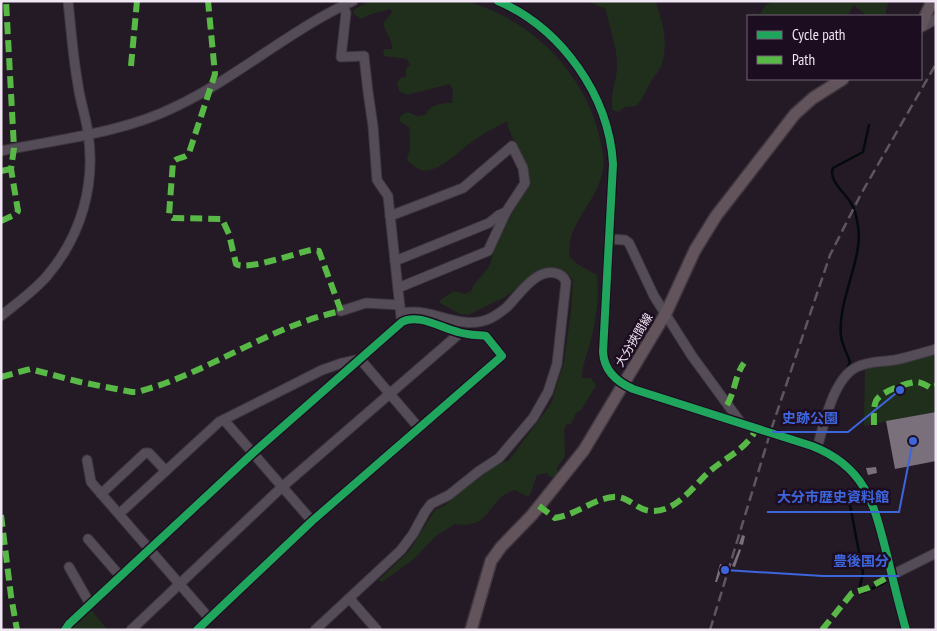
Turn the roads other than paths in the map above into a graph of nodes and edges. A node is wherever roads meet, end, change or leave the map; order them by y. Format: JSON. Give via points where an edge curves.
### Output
{"nodes":[{"id":1,"x":68,"y":1,"type":"edge"},
{"id":2,"x":353,"y":1,"type":"edge"},
{"id":3,"x":498,"y":1,"type":"edge"},
{"id":4,"x":932,"y":1,"type":"edge"},
{"id":5,"x":343,"y":6,"type":"junction"},
{"id":6,"x":936,"y":19,"type":"edge"},
{"id":7,"x":922,"y":24,"type":"edge"},
{"id":8,"x":922,"y":26,"type":"edge"},
{"id":9,"x":841,"y":80,"type":"edge"},
{"id":10,"x":88,"y":134,"type":"junction"},
{"id":11,"x":1,"y":151,"type":"edge"},
{"id":12,"x":506,"y":212,"type":"junction"},
{"id":13,"x":390,"y":216,"type":"junction"},
{"id":14,"x":609,"y":239,"type":"junction"},
{"id":15,"x":395,"y":261,"type":"junction"},
{"id":16,"x":398,"y":288,"type":"junction"},
{"id":17,"x":400,"y":309,"type":"junction"},
{"id":18,"x":341,"y":311,"type":"dead end"},
{"id":19,"x":666,"y":313,"type":"junction"},
{"id":20,"x":1,"y":316,"type":"edge"},
{"id":21,"x":402,"y":322,"type":"junction"},
{"id":22,"x":460,"y":333,"type":"junction"},
{"id":23,"x":936,"y":350,"type":"edge"},
{"id":24,"x":360,"y":359,"type":"junction"},
{"id":25,"x":623,"y":384,"type":"junction"},
{"id":26,"x":390,"y":394,"type":"junction"},
{"id":27,"x":224,"y":420,"type":"junction"},
{"id":28,"x":741,"y":423,"type":"junction"},
{"id":29,"x":419,"y":428,"type":"junction"},
{"id":30,"x":816,"y":448,"type":"junction"},
{"id":31,"x":253,"y":453,"type":"junction"},
{"id":32,"x":87,"y":460,"type":"dead end"},
{"id":33,"x":166,"y":472,"type":"junction"},
{"id":34,"x":282,"y":487,"type":"junction"},
{"id":35,"x":101,"y":494,"type":"junction"},
{"id":36,"x":119,"y":514,"type":"junction"},
{"id":37,"x":312,"y":521,"type":"junction"},
{"id":38,"x":88,"y":538,"type":"dead end"},
{"id":39,"x":149,"y":549,"type":"junction"},
{"id":40,"x":936,"y":553,"type":"edge"},
{"id":41,"x":69,"y":567,"type":"dead end"},
{"id":42,"x":892,"y":575,"type":"junction"},
{"id":43,"x":120,"y":576,"type":"junction"},
{"id":44,"x":180,"y":584,"type":"junction"},
{"id":45,"x":350,"y":598,"type":"junction"},
{"id":46,"x":90,"y":604,"type":"junction"},
{"id":47,"x":209,"y":618,"type":"junction"},
{"id":48,"x":65,"y":630,"type":"edge"},
{"id":49,"x":131,"y":630,"type":"edge"},
{"id":50,"x":196,"y":630,"type":"edge"},
{"id":51,"x":315,"y":630,"type":"edge"},
{"id":52,"x":377,"y":630,"type":"edge"},
{"id":53,"x":471,"y":630,"type":"edge"},
{"id":54,"x":906,"y":630,"type":"edge"}],
"edges":[{"from":1,"to":10,"type":"street","via":[[77,83]]},
{"from":2,"to":5,"type":"street"},
{"from":3,"to":14,"type":"street","via":[[523,14],[553,38],[578,67],[598,104],[612,155]]},
{"from":4,"to":7,"type":"main road"},
{"from":5,"to":10,"type":"street","via":[[179,106],[142,122]]},
{"from":5,"to":13,"type":"street","via":[[346,13],[341,57],[364,56],[377,180],[388,196]]},
{"from":6,"to":8,"type":"street"},
{"from":9,"to":19,"type":"main road","name":"大分挾間線","via":[[795,114],[724,205],[695,250]]},
{"from":10,"to":11,"type":"street"},
{"from":10,"to":20,"type":"street","via":[[89,189],[79,224],[46,277]]},
{"from":12,"to":13,"type":"street","via":[[525,183],[523,168],[512,146],[463,188]]},
{"from":12,"to":15,"type":"street","via":[[489,223]]},
{"from":12,"to":16,"type":"street","via":[[488,251]]},
{"from":13,"to":15,"type":"street"},
{"from":14,"to":19,"type":"street","via":[[628,242],[654,296]]},
{"from":14,"to":25,"type":"street","via":[[603,357],[608,371]]},
{"from":15,"to":16,"type":"street"},
{"from":16,"to":17,"type":"street"},
{"from":17,"to":18,"type":"street","via":[[366,304]]},
{"from":17,"to":21,"type":"street"},
{"from":17,"to":45,"type":"street","via":[[466,323],[479,322],[500,312],[540,275],[555,273],[563,276],[566,282],[557,364],[537,412],[499,458],[449,495],[431,504],[407,544]]},
{"from":19,"to":25,"type":"main road","name":"大分挾間線"},
{"from":19,"to":28,"type":"street","via":[[695,360]]},
{"from":21,"to":22,"type":"street","via":[[417,319]]},
{"from":21,"to":24,"type":"street"},
{"from":22,"to":26,"type":"street"},
{"from":22,"to":29,"type":"street","via":[[486,336],[502,356]]},
{"from":23,"to":30,"type":"street","via":[[864,364],[849,372],[835,394]]},
{"from":24,"to":26,"type":"street"},
{"from":24,"to":27,"type":"street","via":[[322,370]]},
{"from":24,"to":31,"type":"street"},
{"from":25,"to":28,"type":"street"},
{"from":25,"to":53,"type":"main road","name":"大分挾間線","via":[[579,456],[491,561]]},
{"from":26,"to":29,"type":"street"},
{"from":26,"to":34,"type":"street"},
{"from":27,"to":31,"type":"street"},
{"from":27,"to":33,"type":"street"},
{"from":28,"to":30,"type":"street"},
{"from":29,"to":37,"type":"street"},
{"from":30,"to":42,"type":"street","via":[[843,463],[865,487],[876,512]]},
{"from":31,"to":34,"type":"street"},
{"from":31,"to":39,"type":"street"},
{"from":32,"to":35,"type":"street","via":[[91,482]]},
{"from":33,"to":35,"type":"street","via":[[149,453],[145,453]]},
{"from":33,"to":36,"type":"street"},
{"from":34,"to":37,"type":"street"},
{"from":34,"to":44,"type":"street"},
{"from":35,"to":36,"type":"street"},
{"from":36,"to":39,"type":"street"},
{"from":37,"to":47,"type":"street"},
{"from":38,"to":43,"type":"street"},
{"from":39,"to":43,"type":"street"},
{"from":39,"to":44,"type":"street"},
{"from":40,"to":42,"type":"street"},
{"from":41,"to":46,"type":"street"},
{"from":42,"to":54,"type":"street"},
{"from":43,"to":46,"type":"street"},
{"from":44,"to":47,"type":"street"},
{"from":44,"to":49,"type":"street"},
{"from":45,"to":51,"type":"street"},
{"from":45,"to":52,"type":"street"},
{"from":46,"to":48,"type":"street"},
{"from":47,"to":50,"type":"street"}]}
